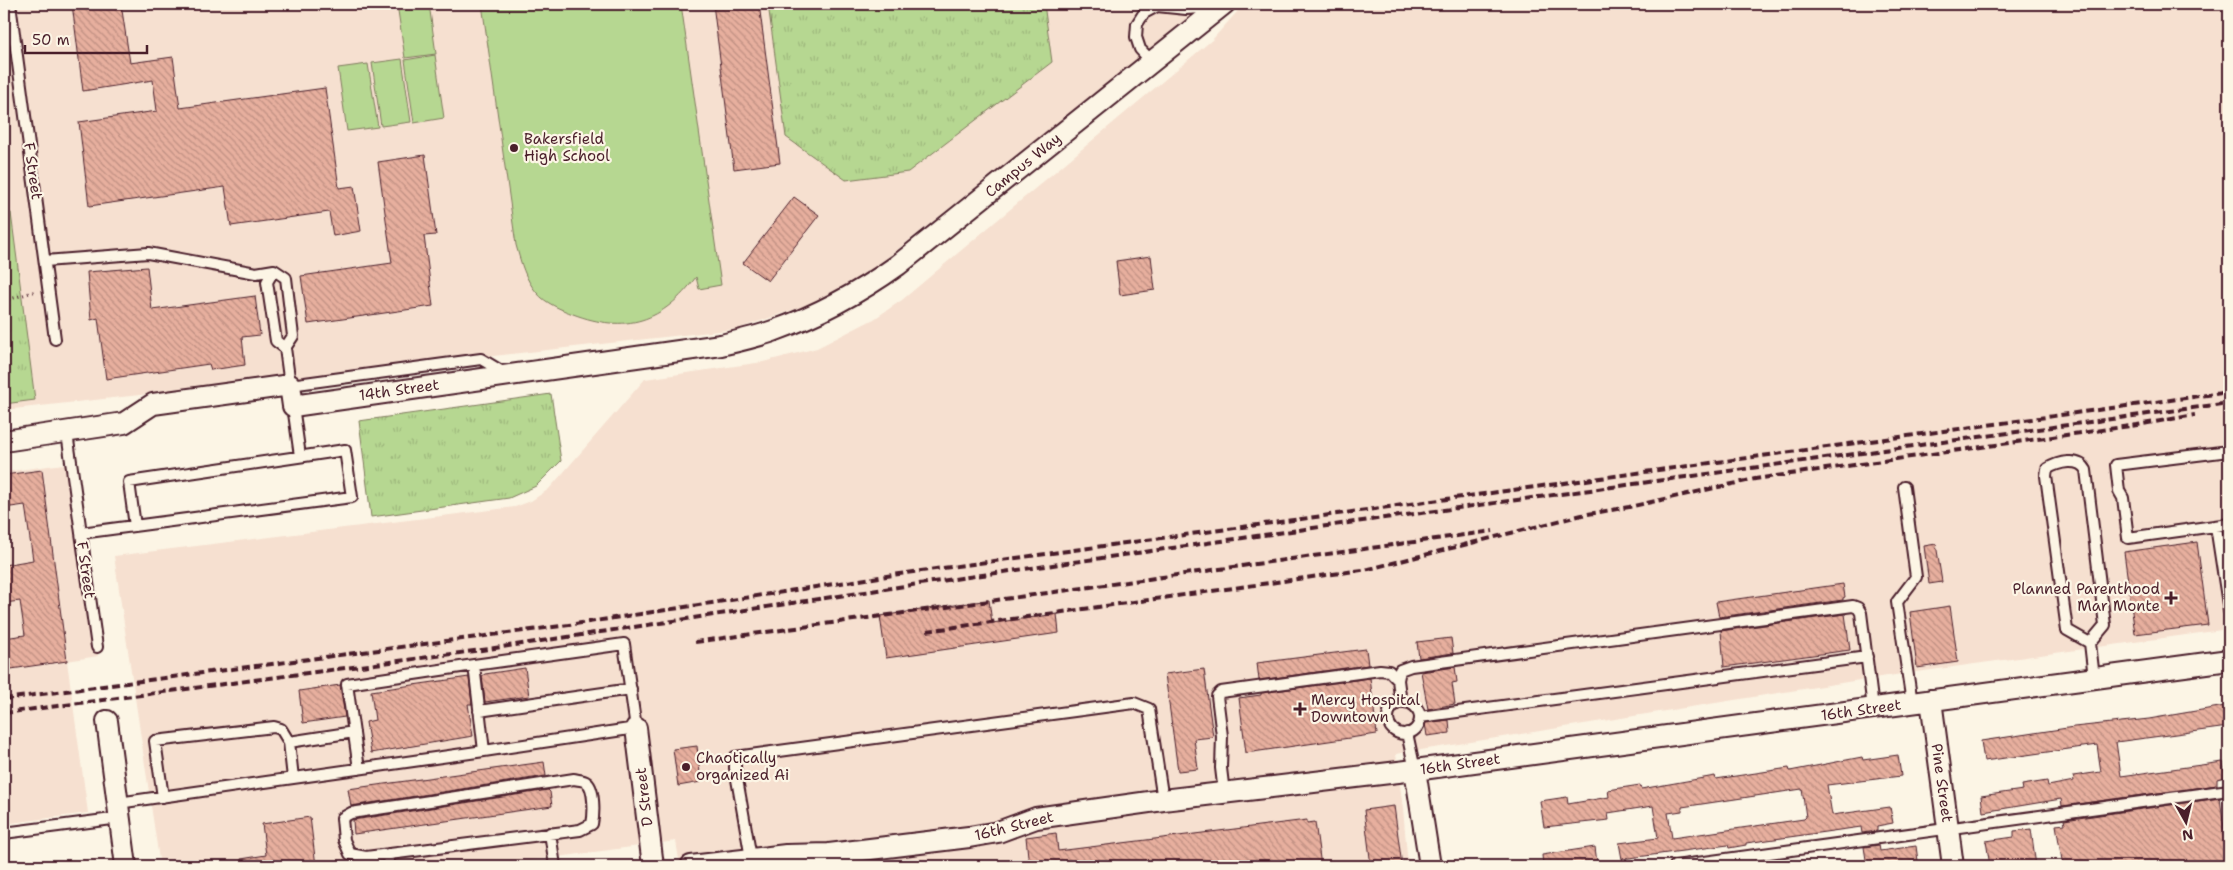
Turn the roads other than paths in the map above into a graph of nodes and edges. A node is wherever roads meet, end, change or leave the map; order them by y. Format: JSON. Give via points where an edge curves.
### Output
{"nodes":[{"id":1,"x":10,"y":4,"type":"edge"},
{"id":2,"x":1223,"y":5,"type":"edge"},
{"id":3,"x":1152,"y":62,"type":"junction"},
{"id":4,"x":45,"y":260,"type":"junction"},
{"id":5,"x":274,"y":270,"type":"junction"},
{"id":6,"x":815,"y":315,"type":"joint"},
{"id":7,"x":55,"y":339,"type":"dead end"},
{"id":8,"x":286,"y":348,"type":"junction"},
{"id":9,"x":507,"y":374,"type":"junction"},
{"id":10,"x":290,"y":385,"type":"junction"},
{"id":11,"x":293,"y":406,"type":"junction"},
{"id":12,"x":67,"y":433,"type":"junction"},
{"id":13,"x":4,"y":441,"type":"edge"},
{"id":14,"x":2229,"y":451,"type":"edge"},
{"id":15,"x":300,"y":456,"type":"junction"},
{"id":16,"x":1904,"y":487,"type":"dead end"},
{"id":17,"x":2229,"y":524,"type":"edge"},
{"id":18,"x":135,"y":526,"type":"junction"},
{"id":19,"x":2216,"y":526,"type":"junction"},
{"id":20,"x":81,"y":533,"type":"junction"},
{"id":21,"x":2229,"y":611,"type":"edge"},
{"id":22,"x":2090,"y":643,"type":"junction"},
{"id":23,"x":96,"y":647,"type":"dead end"},
{"id":24,"x":1867,"y":657,"type":"junction"},
{"id":25,"x":2229,"y":660,"type":"edge"},
{"id":26,"x":474,"y":665,"type":"junction"},
{"id":27,"x":2094,"y":678,"type":"junction"},
{"id":28,"x":1398,"y":680,"type":"junction"},
{"id":29,"x":631,"y":689,"type":"junction"},
{"id":30,"x":1921,"y":701,"type":"junction"},
{"id":31,"x":1401,"y":703,"type":"junction"},
{"id":32,"x":1873,"y":708,"type":"junction"},
{"id":33,"x":479,"y":711,"type":"junction"},
{"id":34,"x":1420,"y":717,"type":"junction"},
{"id":35,"x":107,"y":721,"type":"dead end"},
{"id":36,"x":636,"y":728,"type":"junction"},
{"id":37,"x":354,"y":732,"type":"junction"},
{"id":38,"x":1407,"y":733,"type":"junction"},
{"id":39,"x":289,"y":742,"type":"junction"},
{"id":40,"x":484,"y":751,"type":"junction"},
{"id":41,"x":359,"y":769,"type":"junction"},
{"id":42,"x":1415,"y":770,"type":"junction"},
{"id":43,"x":293,"y":778,"type":"junction"},
{"id":44,"x":2229,"y":790,"type":"edge"},
{"id":45,"x":1224,"y":793,"type":"junction"},
{"id":46,"x":163,"y":797,"type":"junction"},
{"id":47,"x":1163,"y":800,"type":"junction"},
{"id":48,"x":119,"y":811,"type":"junction"},
{"id":49,"x":1948,"y":830,"type":"junction"},
{"id":50,"x":4,"y":833,"type":"edge"},
{"id":51,"x":550,"y":833,"type":"junction"},
{"id":52,"x":388,"y":854,"type":"junction"},
{"id":53,"x":751,"y":858,"type":"junction"},
{"id":54,"x":126,"y":866,"type":"edge"},
{"id":55,"x":389,"y":866,"type":"edge"},
{"id":56,"x":554,"y":866,"type":"edge"},
{"id":57,"x":652,"y":866,"type":"edge"},
{"id":58,"x":691,"y":866,"type":"edge"},
{"id":59,"x":1430,"y":866,"type":"edge"},
{"id":60,"x":1675,"y":866,"type":"edge"},
{"id":61,"x":1953,"y":866,"type":"edge"}],
"edges":[{"from":1,"to":4,"type":"lane","name":"F Street"},
{"from":2,"to":3,"type":"street","name":"Campus Way"},
{"from":2,"to":3,"type":"lane","via":[[1186,9],[1156,6],[1144,13],[1136,36],[1140,48]]},
{"from":3,"to":6,"type":"street","name":"Campus Way","via":[[898,265],[866,288]]},
{"from":4,"to":5,"type":"lane","via":[[148,253],[256,273]]},
{"from":4,"to":7,"type":"lane","name":"F Street"},
{"from":5,"to":8,"type":"lane","via":[[267,282],[276,341]]},
{"from":5,"to":8,"type":"lane","via":[[286,278],[293,336]]},
{"from":6,"to":9,"type":"street","name":"14th Street","via":[[771,332],[721,345]]},
{"from":8,"to":10,"type":"lane"},
{"from":9,"to":10,"type":"lane","via":[[481,359]]},
{"from":9,"to":11,"type":"street","name":"14th Street"},
{"from":10,"to":11,"type":"street"},
{"from":10,"to":12,"type":"street","via":[[153,404],[124,423]]},
{"from":11,"to":15,"type":"lane"},
{"from":12,"to":13,"type":"street"},
{"from":12,"to":20,"type":"lane","name":"F Street"},
{"from":14,"to":19,"type":"lane","via":[[2116,465],[2128,538]]},
{"from":15,"to":18,"type":"lane","via":[[129,482]]},
{"from":15,"to":18,"type":"lane","via":[[345,450],[352,497]]},
{"from":16,"to":30,"type":"lane","via":[[1916,577],[1897,602]]},
{"from":17,"to":19,"type":"lane"},
{"from":18,"to":20,"type":"lane"},
{"from":19,"to":21,"type":"lane"},
{"from":20,"to":23,"type":"lane","name":"F Street"},
{"from":22,"to":22,"type":"lane","via":[[2105,625],[2086,470],[2077,462],[2053,465],[2047,469],[2046,476],[2067,630]]},
{"from":22,"to":27,"type":"lane"},
{"from":24,"to":28,"type":"lane","via":[[1858,608],[1853,606],[1411,666],[1400,670]]},
{"from":24,"to":32,"type":"lane"},
{"from":24,"to":34,"type":"lane"},
{"from":25,"to":27,"type":"street","name":"16th Street"},
{"from":26,"to":29,"type":"lane","via":[[624,644]]},
{"from":26,"to":33,"type":"lane"},
{"from":26,"to":37,"type":"lane","via":[[348,684]]},
{"from":27,"to":30,"type":"street","name":"16th Street"},
{"from":28,"to":31,"type":"lane"},
{"from":28,"to":45,"type":"lane","via":[[1389,671],[1380,670],[1221,692],[1217,696]]},
{"from":29,"to":33,"type":"lane"},
{"from":29,"to":36,"type":"lane"},
{"from":30,"to":32,"type":"street","name":"16th Street"},
{"from":30,"to":49,"type":"street","name":"Pine Street"},
{"from":31,"to":34,"type":"lane","via":[[1413,705]]},
{"from":31,"to":38,"type":"lane","via":[[1391,710],[1389,720],[1394,730]]},
{"from":32,"to":42,"type":"street","name":"16th Street"},
{"from":33,"to":40,"type":"lane"},
{"from":34,"to":38,"type":"lane","via":[[1418,727]]},
{"from":35,"to":48,"type":"street"},
{"from":36,"to":40,"type":"lane"},
{"from":36,"to":57,"type":"street","name":"D Street"},
{"from":37,"to":39,"type":"lane"},
{"from":37,"to":41,"type":"lane"},
{"from":38,"to":42,"type":"lane"},
{"from":39,"to":43,"type":"lane"},
{"from":39,"to":46,"type":"lane","via":[[281,729],[274,727],[156,741]]},
{"from":40,"to":41,"type":"lane"},
{"from":41,"to":43,"type":"lane"},
{"from":42,"to":45,"type":"street","name":"16th Street"},
{"from":42,"to":59,"type":"street"},
{"from":43,"to":46,"type":"lane"},
{"from":44,"to":49,"type":"lane"},
{"from":45,"to":47,"type":"street","name":"16th Street"},
{"from":46,"to":48,"type":"lane"},
{"from":47,"to":53,"type":"street","name":"16th Street","via":[[1036,818],[998,832],[968,837],[829,854]]},
{"from":47,"to":53,"type":"lane","via":[[1149,709],[1134,702],[755,755],[736,758],[734,768]]},
{"from":48,"to":50,"type":"lane"},
{"from":48,"to":54,"type":"street"},
{"from":49,"to":60,"type":"lane"},
{"from":49,"to":61,"type":"street","name":"Pine Street"},
{"from":51,"to":52,"type":"lane"},
{"from":51,"to":52,"type":"lane","via":[[580,830],[592,824],[595,814],[586,782],[574,779],[351,813],[342,818],[344,840],[350,854],[366,857]]},
{"from":51,"to":56,"type":"lane"},
{"from":52,"to":55,"type":"lane"},
{"from":53,"to":58,"type":"street","name":"16th Street"}]}
